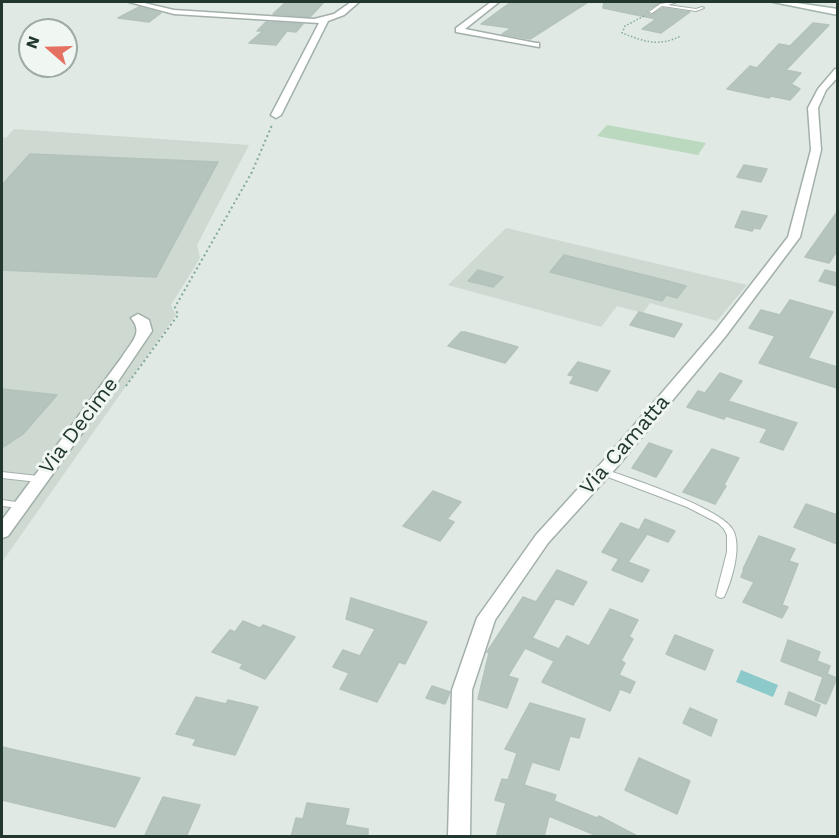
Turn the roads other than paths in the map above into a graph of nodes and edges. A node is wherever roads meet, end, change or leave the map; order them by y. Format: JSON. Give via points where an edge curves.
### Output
{"nodes":[{"id":1,"x":133,"y":2,"type":"edge"},
{"id":2,"x":355,"y":2,"type":"edge"},
{"id":3,"x":495,"y":2,"type":"edge"},
{"id":4,"x":675,"y":2,"type":"edge"},
{"id":5,"x":777,"y":2,"type":"edge"},
{"id":6,"x":663,"y":5,"type":"junction"},
{"id":7,"x":702,"y":8,"type":"dead end"},
{"id":8,"x":651,"y":12,"type":"road end"},
{"id":9,"x":837,"y":12,"type":"edge"},
{"id":10,"x":325,"y":20,"type":"junction"},
{"id":11,"x":536,"y":45,"type":"dead end"},
{"id":12,"x":837,"y":71,"type":"edge"},
{"id":13,"x":276,"y":116,"type":"road end"},
{"id":14,"x":138,"y":318,"type":"dead end"},
{"id":15,"x":603,"y":472,"type":"junction"},
{"id":16,"x":2,"y":475,"type":"edge"},
{"id":17,"x":38,"y":479,"type":"junction"},
{"id":18,"x":2,"y":503,"type":"edge"},
{"id":19,"x":20,"y":506,"type":"junction"},
{"id":20,"x":2,"y":532,"type":"edge"},
{"id":21,"x":721,"y":595,"type":"dead end"},
{"id":22,"x":459,"y":837,"type":"edge"}],
"edges":[{"from":1,"to":10,"type":"street","via":[[174,12]]},
{"from":2,"to":10,"type":"street","via":[[346,12]]},
{"from":3,"to":11,"type":"street","via":[[459,30]]},
{"from":4,"to":6,"type":"lane"},
{"from":5,"to":9,"type":"main road"},
{"from":6,"to":7,"type":"lane"},
{"from":6,"to":8,"type":"lane"},
{"from":10,"to":13,"type":"street"},
{"from":12,"to":15,"type":"street","name":"Via Camatta","via":[[813,108],[816,150],[794,237],[720,334]]},
{"from":14,"to":17,"type":"street","name":"Via Decime","via":[[146,331],[115,380]]},
{"from":15,"to":21,"type":"lane","via":[[712,515],[728,528],[733,544]]},
{"from":15,"to":22,"type":"street","name":"Via Camatta","via":[[542,539],[486,618],[462,690]]},
{"from":16,"to":17,"type":"lane"},
{"from":17,"to":19,"type":"street","name":"Via Decime"},
{"from":18,"to":19,"type":"lane"},
{"from":19,"to":20,"type":"street","name":"Via Decime"}]}
